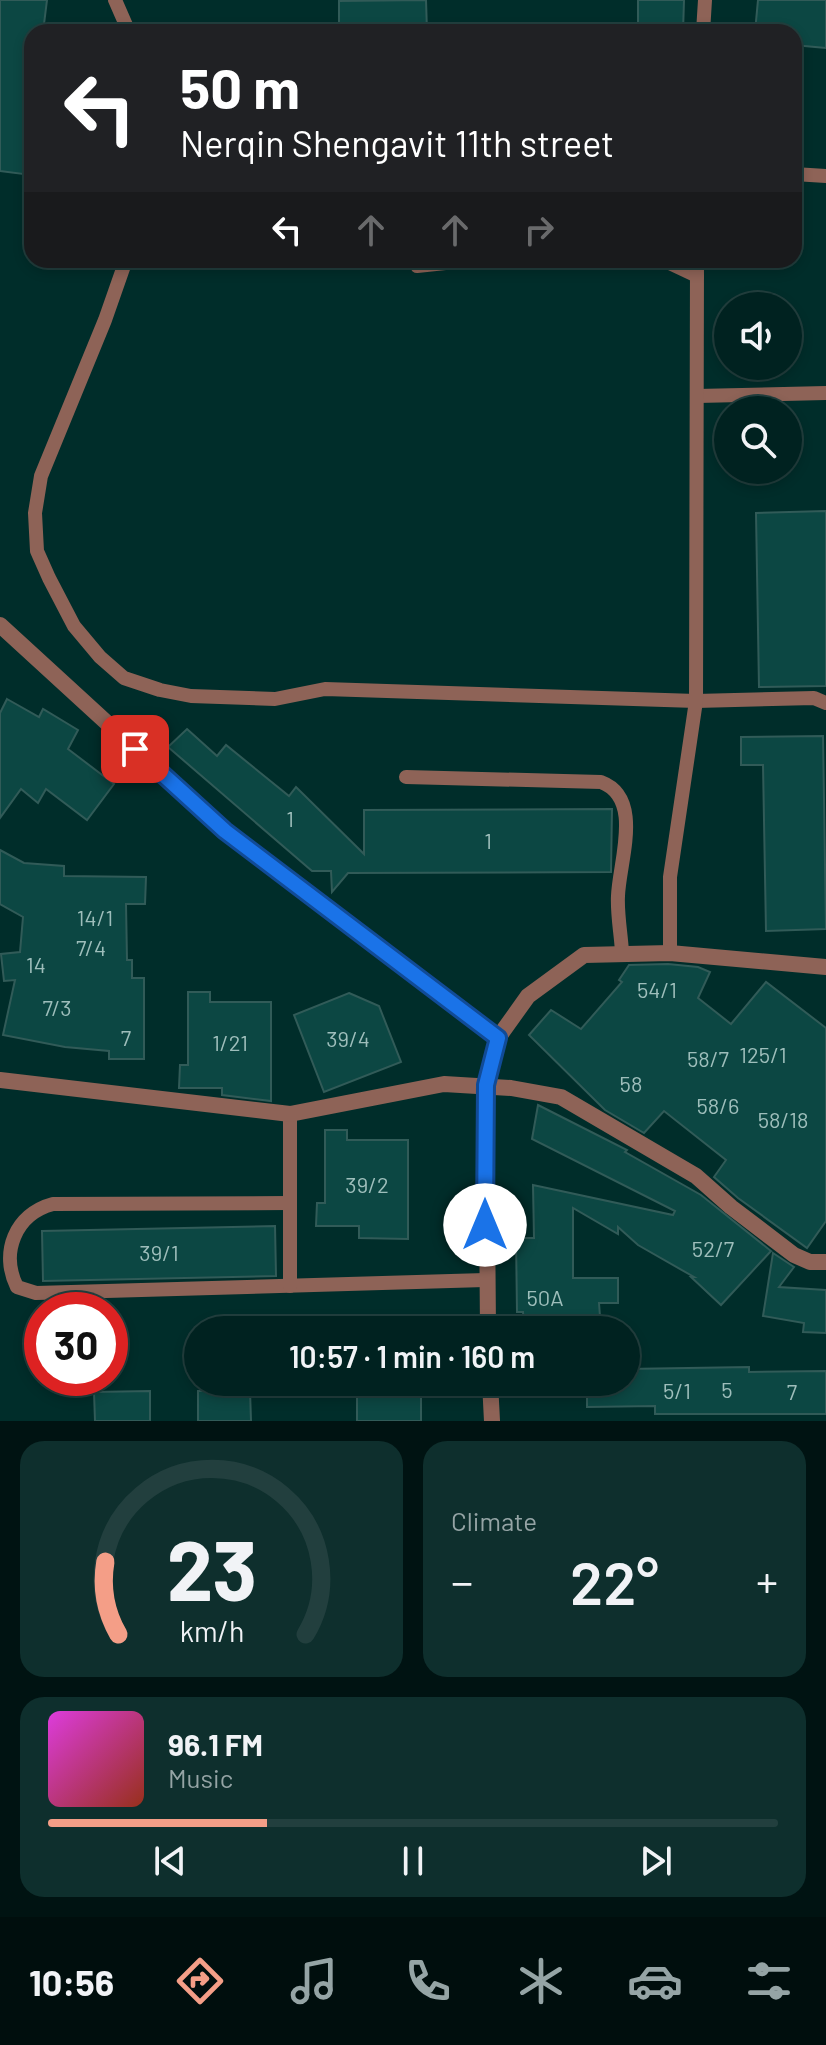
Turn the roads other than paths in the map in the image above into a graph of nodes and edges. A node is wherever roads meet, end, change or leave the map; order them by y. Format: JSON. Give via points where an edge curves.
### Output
{"nodes":[{"id":1,"x":115,"y":0,"type":"edge"},
{"id":2,"x":705,"y":0,"type":"edge"},
{"id":3,"x":126,"y":24,"type":"edge"},
{"id":4,"x":704,"y":24,"type":"edge"},
{"id":5,"x":802,"y":174,"type":"edge"},
{"id":6,"x":826,"y":176,"type":"edge"},
{"id":7,"x":123,"y":268,"type":"edge"},
{"id":8,"x":680,"y":268,"type":"edge"},
{"id":9,"x":697,"y":268,"type":"edge"},
{"id":10,"x":697,"y":276,"type":"junction"},
{"id":11,"x":826,"y":393,"type":"edge"},
{"id":12,"x":697,"y":396,"type":"junction"},
{"id":13,"x":0,"y":625,"type":"edge"},
{"id":14,"x":696,"y":701,"type":"junction"},
{"id":15,"x":826,"y":703,"type":"edge"},
{"id":16,"x":406,"y":777,"type":"dead end"},
{"id":17,"x":622,"y":952,"type":"junction"},
{"id":18,"x":670,"y":953,"type":"junction"},
{"id":19,"x":826,"y":967,"type":"edge"},
{"id":20,"x":498,"y":1038,"type":"junction"},
{"id":21,"x":0,"y":1080,"type":"edge"},
{"id":22,"x":486,"y":1085,"type":"junction"},
{"id":23,"x":290,"y":1114,"type":"junction"},
{"id":24,"x":289,"y":1203,"type":"junction"},
{"id":25,"x":826,"y":1262,"type":"edge"},
{"id":26,"x":485,"y":1280,"type":"junction"},
{"id":27,"x":290,"y":1286,"type":"junction"},
{"id":28,"x":487,"y":1316,"type":"edge"},
{"id":29,"x":491,"y":1396,"type":"edge"},
{"id":30,"x":492,"y":1421,"type":"edge"}],
"edges":[{"from":1,"to":3,"type":"lane"},
{"from":2,"to":4,"type":"lane"},
{"from":5,"to":6,"type":"lane"},
{"from":7,"to":14,"type":"lane","via":[[41,476],[35,513],[37,551],[74,626],[124,678],[191,696],[275,699],[325,689]]},
{"from":8,"to":10,"type":"lane"},
{"from":9,"to":10,"type":"lane"},
{"from":10,"to":12,"type":"lane"},
{"from":11,"to":12,"type":"lane"},
{"from":12,"to":14,"type":"lane"},
{"from":13,"to":20,"type":"street","via":[[225,831]]},
{"from":14,"to":15,"type":"lane","via":[[814,698]]},
{"from":14,"to":18,"type":"lane","via":[[670,877]]},
{"from":16,"to":17,"type":"lane","via":[[611,786],[627,817],[617,899]]},
{"from":17,"to":18,"type":"street"},
{"from":17,"to":20,"type":"street","via":[[584,955],[528,996]]},
{"from":18,"to":19,"type":"street"},
{"from":20,"to":22,"type":"street"},
{"from":21,"to":23,"type":"street"},
{"from":22,"to":23,"type":"street","via":[[444,1084]]},
{"from":22,"to":25,"type":"street","via":[[561,1097],[696,1176],[794,1255]]},
{"from":22,"to":26,"type":"street"},
{"from":23,"to":24,"type":"lane"},
{"from":24,"to":27,"type":"lane"},
{"from":24,"to":27,"type":"lane","via":[[53,1204],[37,1208],[13,1236],[9,1272],[17,1287],[36,1293]]},
{"from":26,"to":27,"type":"lane"},
{"from":26,"to":28,"type":"street"},
{"from":29,"to":30,"type":"street"}]}
